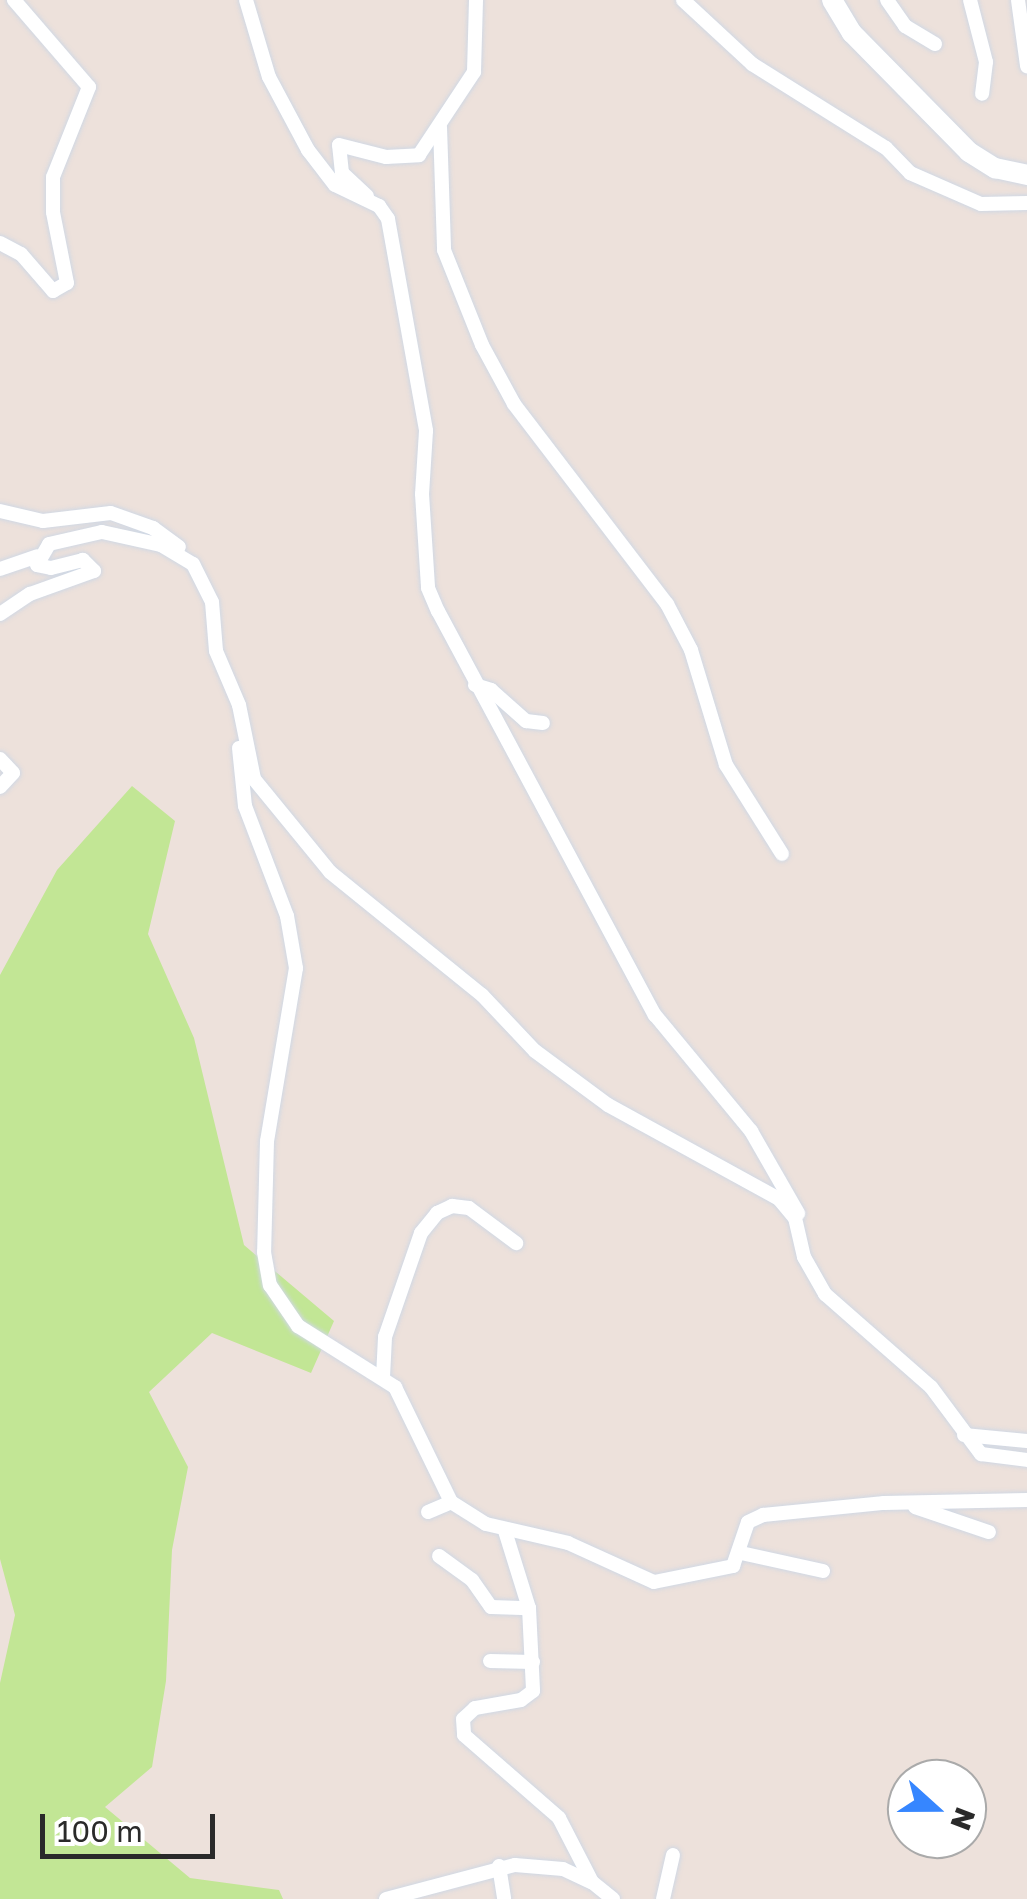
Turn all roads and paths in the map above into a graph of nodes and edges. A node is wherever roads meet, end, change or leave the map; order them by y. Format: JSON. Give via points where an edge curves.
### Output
{"nodes":[{"id":1,"x":14,"y":0,"type":"edge"},
{"id":2,"x":246,"y":0,"type":"edge"},
{"id":3,"x":476,"y":0,"type":"edge"},
{"id":4,"x":683,"y":0,"type":"edge"},
{"id":5,"x":832,"y":0,"type":"edge"},
{"id":6,"x":886,"y":0,"type":"edge"},
{"id":7,"x":970,"y":0,"type":"edge"},
{"id":8,"x":1023,"y":4,"type":"edge"},
{"id":9,"x":935,"y":44,"type":"dead end"},
{"id":10,"x":1027,"y":66,"type":"edge"},
{"id":11,"x":982,"y":94,"type":"dead end"},
{"id":12,"x":440,"y":127,"type":"junction"},
{"id":13,"x":1027,"y":175,"type":"edge"},
{"id":14,"x":1027,"y":203,"type":"edge"},
{"id":15,"x":379,"y":206,"type":"junction"},
{"id":16,"x":0,"y":244,"type":"edge"},
{"id":17,"x":0,"y":511,"type":"edge"},
{"id":18,"x":37,"y":556,"type":"junction"},
{"id":19,"x":193,"y":564,"type":"junction"},
{"id":20,"x":0,"y":569,"type":"edge"},
{"id":21,"x":8,"y":604,"type":"edge"},
{"id":22,"x":0,"y":614,"type":"edge"},
{"id":23,"x":475,"y":686,"type":"junction"},
{"id":24,"x":242,"y":722,"type":"junction"},
{"id":25,"x":543,"y":723,"type":"dead end"},
{"id":26,"x":0,"y":759,"type":"edge"},
{"id":27,"x":0,"y":787,"type":"edge"},
{"id":28,"x":782,"y":854,"type":"dead end"},
{"id":29,"x":798,"y":1226,"type":"junction"},
{"id":30,"x":516,"y":1243,"type":"dead end"},
{"id":31,"x":383,"y":1377,"type":"junction"},
{"id":32,"x":963,"y":1435,"type":"junction"},
{"id":33,"x":1027,"y":1441,"type":"edge"},
{"id":34,"x":1027,"y":1460,"type":"edge"},
{"id":35,"x":1027,"y":1500,"type":"edge"},
{"id":36,"x":451,"y":1502,"type":"junction"},
{"id":37,"x":894,"y":1502,"type":"junction"},
{"id":38,"x":428,"y":1512,"type":"dead end"},
{"id":39,"x":504,"y":1531,"type":"junction"},
{"id":40,"x":989,"y":1532,"type":"dead end"},
{"id":41,"x":741,"y":1553,"type":"junction"},
{"id":42,"x":439,"y":1556,"type":"dead end"},
{"id":43,"x":823,"y":1571,"type":"dead end"},
{"id":44,"x":529,"y":1608,"type":"junction"},
{"id":45,"x":490,"y":1661,"type":"dead end"},
{"id":46,"x":533,"y":1662,"type":"junction"},
{"id":47,"x":674,"y":1855,"type":"dead end"},
{"id":48,"x":500,"y":1866,"type":"junction"},
{"id":49,"x":592,"y":1882,"type":"junction"},
{"id":50,"x":386,"y":1899,"type":"edge"},
{"id":51,"x":504,"y":1899,"type":"edge"},
{"id":52,"x":613,"y":1899,"type":"edge"},
{"id":53,"x":662,"y":1899,"type":"edge"}],
"edges":[{"from":1,"to":16,"type":"street","via":[[88,86],[53,177],[52,212],[68,283],[54,291],[21,254]]},
{"from":2,"to":15,"type":"street","via":[[269,78],[308,150],[335,184]]},
{"from":3,"to":12,"type":"street","via":[[474,72],[452,96]]},
{"from":4,"to":14,"type":"street","via":[[744,58],[872,138],[910,174],[981,204]]},
{"from":5,"to":13,"type":"street","via":[[852,33],[969,152]]},
{"from":6,"to":9,"type":"street","via":[[905,26]]},
{"from":7,"to":11,"type":"street","via":[[986,62]]},
{"from":8,"to":10,"type":"street"},
{"from":12,"to":15,"type":"street","via":[[419,155],[403,159],[338,145],[342,173]]},
{"from":12,"to":28,"type":"street","via":[[444,250],[482,345],[514,404],[668,604],[691,650],[726,765]]},
{"from":15,"to":23,"type":"street","via":[[388,219],[426,431],[428,588]]},
{"from":17,"to":19,"type":"street","via":[[43,521],[111,513],[154,528]]},
{"from":18,"to":19,"type":"street","via":[[48,544],[102,532],[161,545]]},
{"from":18,"to":20,"type":"street"},
{"from":18,"to":21,"type":"street","via":[[43,568],[83,560],[94,571]]},
{"from":19,"to":24,"type":"street","via":[[212,602],[216,651]]},
{"from":21,"to":22,"type":"street"},
{"from":23,"to":25,"type":"street","via":[[491,690],[526,722]]},
{"from":23,"to":29,"type":"street","via":[[650,1007],[751,1132],[789,1192]]},
{"from":24,"to":29,"type":"street","via":[[254,779],[318,859],[368,907],[482,995],[564,1073],[608,1105],[780,1198]]},
{"from":24,"to":31,"type":"street","via":[[241,790],[286,916],[296,968],[267,1141],[264,1260],[273,1292],[292,1320]]},
{"from":26,"to":27,"type":"street","via":[[13,773]]},
{"from":29,"to":32,"type":"street","via":[[804,1257],[825,1294],[931,1387]]},
{"from":30,"to":31,"type":"street","via":[[468,1208],[437,1213],[421,1233],[386,1337]]},
{"from":31,"to":36,"type":"street","via":[[400,1394]]},
{"from":32,"to":33,"type":"street"},
{"from":32,"to":34,"type":"street","via":[[988,1458]]},
{"from":35,"to":37,"type":"street"},
{"from":36,"to":38,"type":"street"},
{"from":36,"to":39,"type":"street"},
{"from":37,"to":40,"type":"street"},
{"from":37,"to":41,"type":"street","via":[[755,1517]]},
{"from":39,"to":41,"type":"street","via":[[568,1544],[654,1582],[726,1570]]},
{"from":39,"to":44,"type":"street"},
{"from":41,"to":43,"type":"street"},
{"from":42,"to":44,"type":"street","via":[[472,1580],[490,1607]]},
{"from":44,"to":46,"type":"street"},
{"from":45,"to":46,"type":"street"},
{"from":46,"to":49,"type":"street","via":[[533,1691],[522,1700],[475,1708],[463,1720],[464,1735],[559,1818]]},
{"from":47,"to":53,"type":"street"},
{"from":48,"to":49,"type":"street","via":[[563,1868]]},
{"from":48,"to":50,"type":"street"},
{"from":48,"to":51,"type":"street"},
{"from":49,"to":52,"type":"street"}]}
